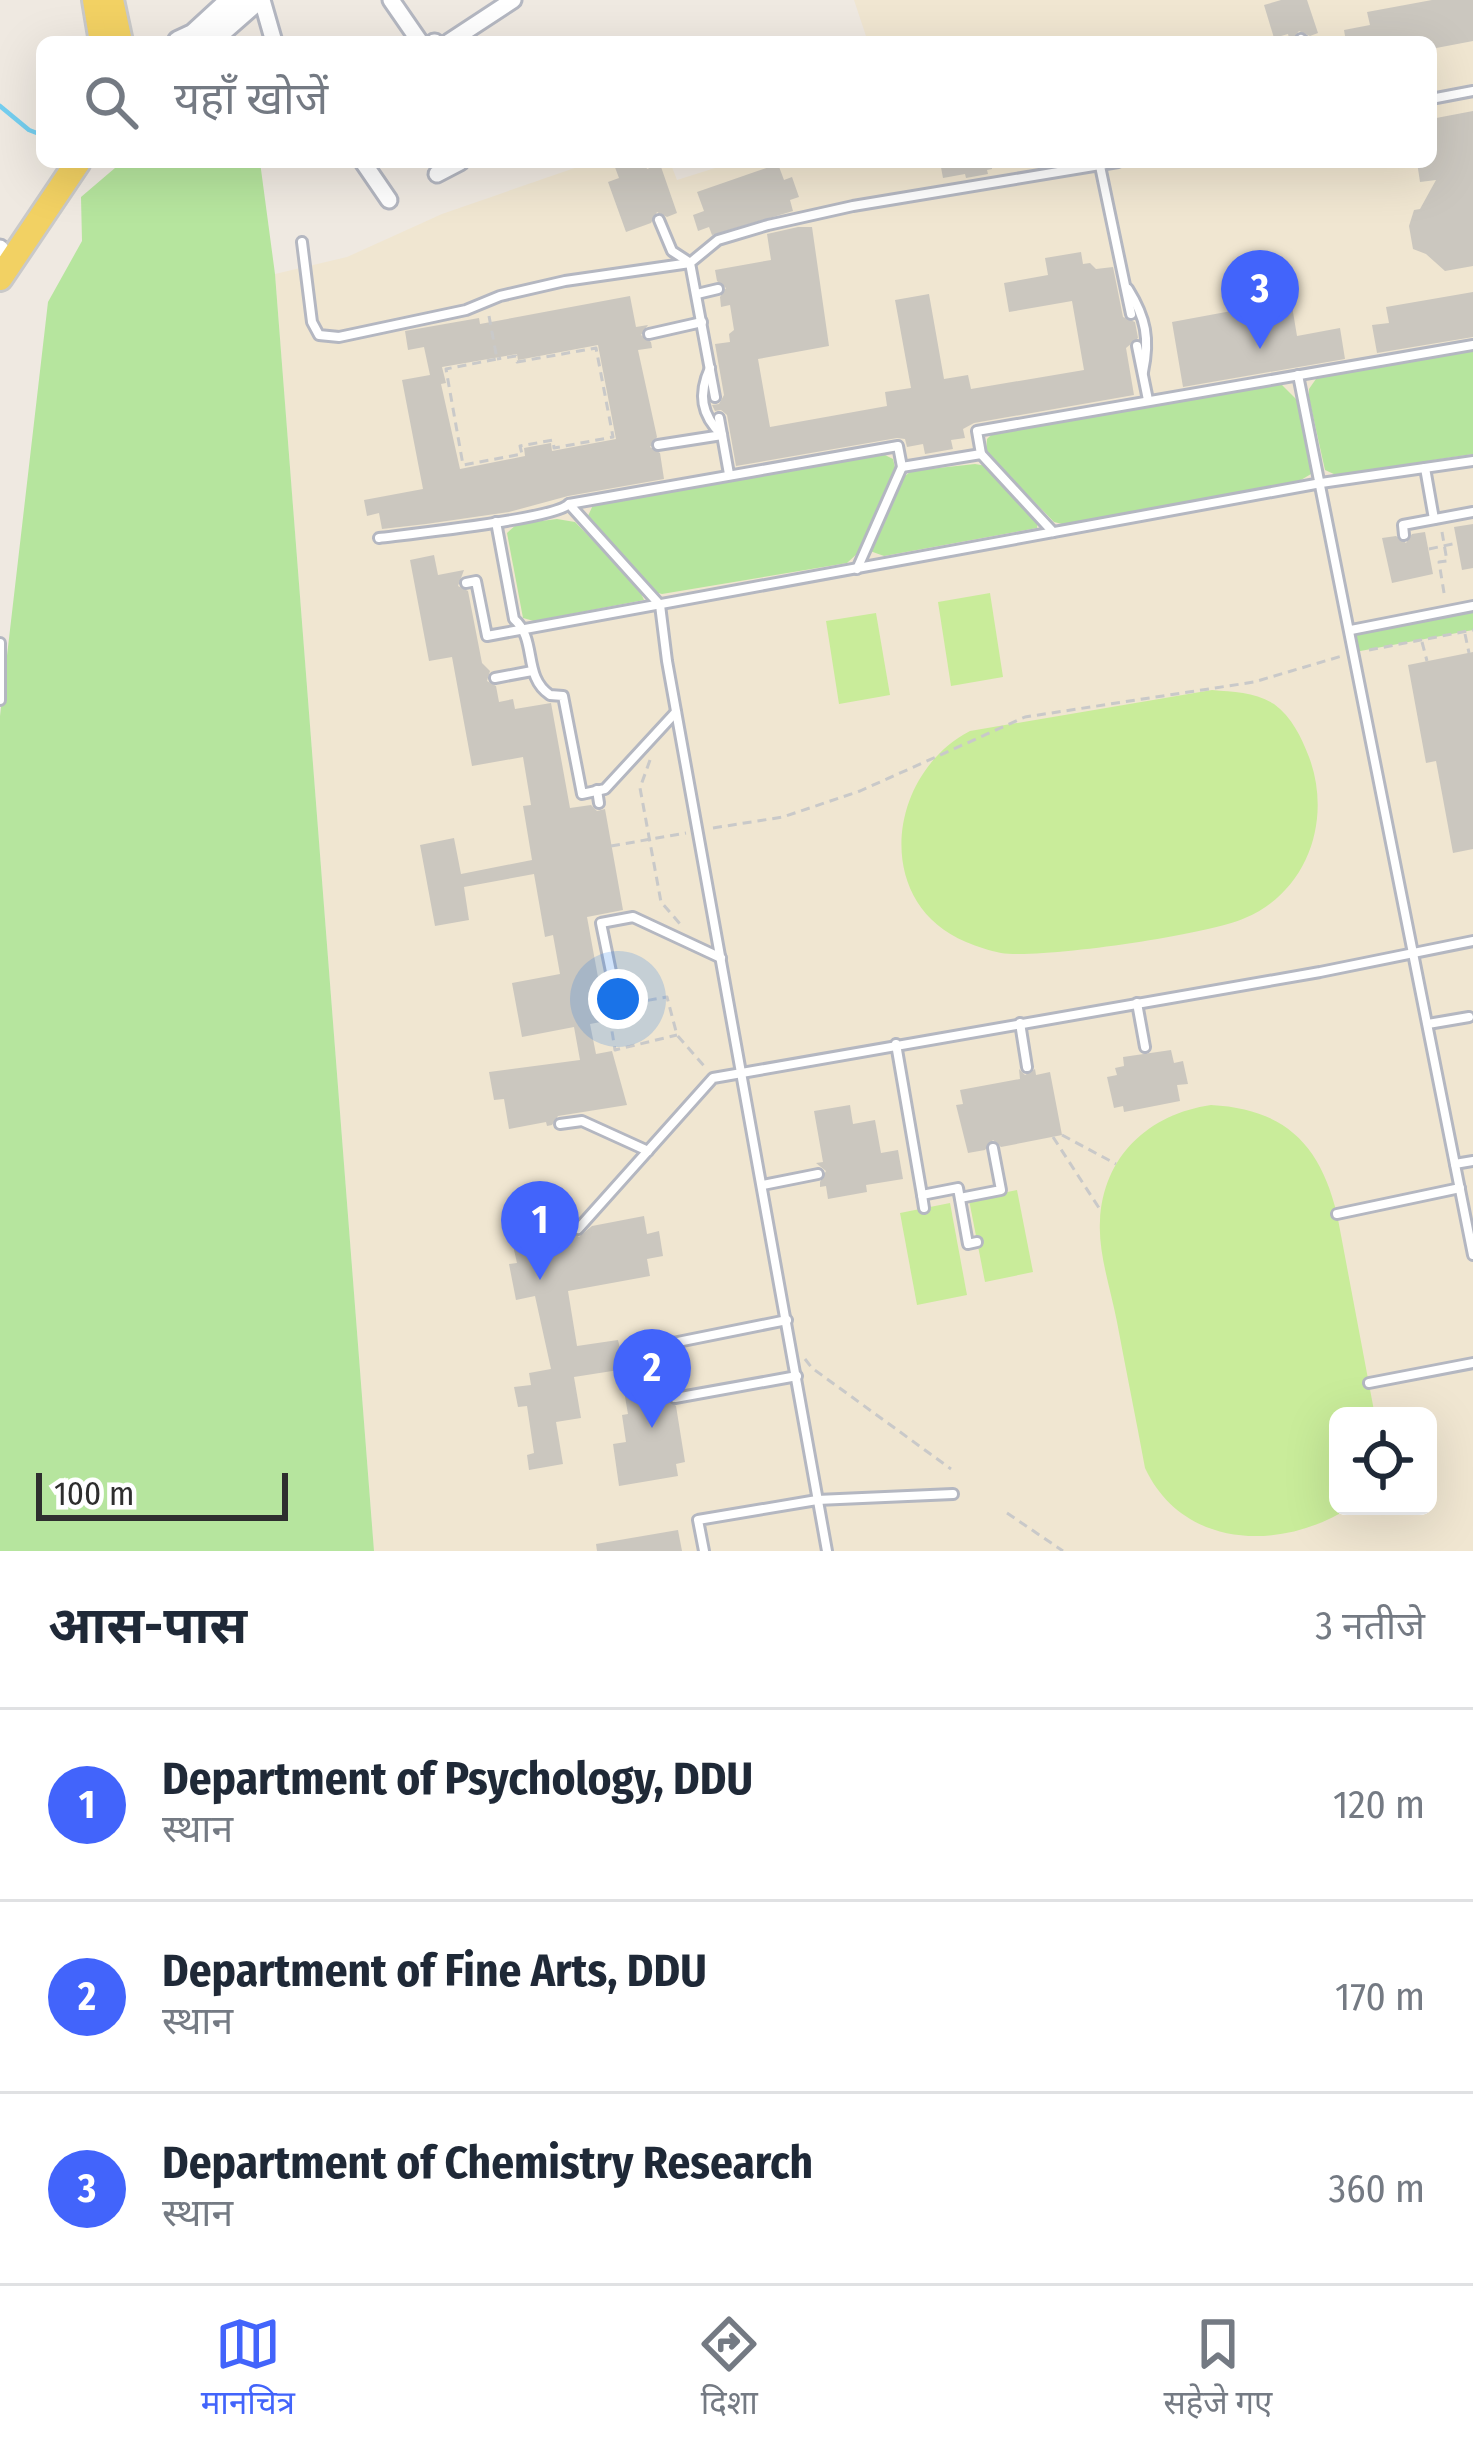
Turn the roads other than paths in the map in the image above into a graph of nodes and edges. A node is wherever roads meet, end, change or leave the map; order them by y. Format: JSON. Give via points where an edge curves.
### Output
{"nodes":[{"id":1,"x":95,"y":0,"type":"edge"},
{"id":2,"x":111,"y":0,"type":"edge"},
{"id":3,"x":232,"y":0,"type":"edge"},
{"id":4,"x":259,"y":0,"type":"edge"},
{"id":5,"x":391,"y":0,"type":"edge"},
{"id":6,"x":513,"y":0,"type":"edge"},
{"id":7,"x":101,"y":36,"type":"edge"},
{"id":8,"x":119,"y":36,"type":"edge"},
{"id":9,"x":192,"y":36,"type":"edge"},
{"id":10,"x":215,"y":36,"type":"edge"},
{"id":11,"x":272,"y":36,"type":"edge"},
{"id":12,"x":416,"y":36,"type":"edge"},
{"id":13,"x":458,"y":36,"type":"edge"},
{"id":14,"x":1473,"y":91,"type":"edge"},
{"id":15,"x":1437,"y":98,"type":"edge"},
{"id":16,"x":55,"y":168,"type":"edge"},
{"id":17,"x":74,"y":168,"type":"edge"},
{"id":18,"x":368,"y":168,"type":"edge"},
{"id":19,"x":448,"y":168,"type":"edge"},
{"id":20,"x":1084,"y":168,"type":"edge"},
{"id":21,"x":1100,"y":168,"type":"edge"},
{"id":22,"x":437,"y":174,"type":"dead end"},
{"id":23,"x":389,"y":200,"type":"dead end"},
{"id":24,"x":659,"y":220,"type":"dead end"},
{"id":25,"x":302,"y":242,"type":"dead end"},
{"id":26,"x":0,"y":249,"type":"edge"},
{"id":27,"x":690,"y":262,"type":"junction"},
{"id":28,"x":0,"y":278,"type":"edge"},
{"id":29,"x":1124,"y":283,"type":"junction"},
{"id":30,"x":718,"y":289,"type":"dead end"},
{"id":31,"x":697,"y":294,"type":"junction"},
{"id":32,"x":1131,"y":314,"type":"dead end"},
{"id":33,"x":702,"y":322,"type":"junction"},
{"id":34,"x":649,"y":334,"type":"dead end"},
{"id":35,"x":1473,"y":345,"type":"edge"},
{"id":36,"x":1137,"y":346,"type":"dead end"},
{"id":37,"x":710,"y":368,"type":"junction"},
{"id":38,"x":1142,"y":372,"type":"junction"},
{"id":39,"x":1298,"y":375,"type":"junction"},
{"id":40,"x":716,"y":397,"type":"dead end"},
{"id":41,"x":1148,"y":400,"type":"junction"},
{"id":42,"x":719,"y":418,"type":"dead end"},
{"id":43,"x":722,"y":435,"type":"junction"},
{"id":44,"x":658,"y":445,"type":"dead end"},
{"id":45,"x":981,"y":454,"type":"junction"},
{"id":46,"x":1473,"y":460,"type":"edge"},
{"id":47,"x":902,"y":467,"type":"junction"},
{"id":48,"x":1424,"y":468,"type":"junction"},
{"id":49,"x":729,"y":474,"type":"junction"},
{"id":50,"x":1321,"y":484,"type":"junction"},
{"id":51,"x":569,"y":504,"type":"junction"},
{"id":52,"x":1473,"y":512,"type":"edge"},
{"id":53,"x":1436,"y":519,"type":"junction"},
{"id":54,"x":496,"y":522,"type":"junction"},
{"id":55,"x":1054,"y":532,"type":"junction"},
{"id":56,"x":1404,"y":535,"type":"dead end"},
{"id":57,"x":379,"y":538,"type":"dead end"},
{"id":58,"x":857,"y":568,"type":"junction"},
{"id":59,"x":466,"y":583,"type":"dead end"},
{"id":60,"x":660,"y":604,"type":"junction"},
{"id":61,"x":1473,"y":606,"type":"edge"},
{"id":62,"x":525,"y":628,"type":"junction"},
{"id":63,"x":1351,"y":630,"type":"junction"},
{"id":64,"x":0,"y":644,"type":"edge"},
{"id":65,"x":532,"y":671,"type":"junction"},
{"id":66,"x":495,"y":678,"type":"dead end"},
{"id":67,"x":0,"y":700,"type":"edge"},
{"id":68,"x":676,"y":712,"type":"junction"},
{"id":69,"x":598,"y":790,"type":"junction"},
{"id":70,"x":599,"y":803,"type":"dead end"},
{"id":71,"x":1473,"y":941,"type":"edge"},
{"id":72,"x":1414,"y":953,"type":"junction"},
{"id":73,"x":722,"y":958,"type":"junction"},
{"id":74,"x":1137,"y":1003,"type":"junction"},
{"id":75,"x":618,"y":1006,"type":"road end"},
{"id":76,"x":1469,"y":1017,"type":"dead end"},
{"id":77,"x":1020,"y":1023,"type":"junction"},
{"id":78,"x":1428,"y":1024,"type":"junction"},
{"id":79,"x":896,"y":1044,"type":"junction"},
{"id":80,"x":1144,"y":1048,"type":"dead end"},
{"id":81,"x":1027,"y":1067,"type":"dead end"},
{"id":82,"x":743,"y":1070,"type":"junction"},
{"id":83,"x":560,"y":1124,"type":"dead end"},
{"id":84,"x":993,"y":1148,"type":"dead end"},
{"id":85,"x":648,"y":1151,"type":"junction"},
{"id":86,"x":1473,"y":1161,"type":"edge"},
{"id":87,"x":1455,"y":1164,"type":"junction"},
{"id":88,"x":818,"y":1174,"type":"dead end"},
{"id":89,"x":764,"y":1185,"type":"junction"},
{"id":90,"x":1460,"y":1188,"type":"junction"},
{"id":91,"x":922,"y":1195,"type":"junction"},
{"id":92,"x":960,"y":1198,"type":"junction"},
{"id":93,"x":924,"y":1208,"type":"dead end"},
{"id":94,"x":1337,"y":1214,"type":"dead end"},
{"id":95,"x":578,"y":1229,"type":"dead end"},
{"id":96,"x":977,"y":1242,"type":"dead end"},
{"id":97,"x":1473,"y":1255,"type":"edge"},
{"id":98,"x":788,"y":1320,"type":"junction"},
{"id":99,"x":628,"y":1352,"type":"dead end"},
{"id":100,"x":1473,"y":1363,"type":"edge"},
{"id":101,"x":797,"y":1376,"type":"junction"},
{"id":102,"x":1369,"y":1383,"type":"dead end"},
{"id":103,"x":675,"y":1398,"type":"dead end"},
{"id":104,"x":953,"y":1494,"type":"dead end"},
{"id":105,"x":817,"y":1500,"type":"junction"},
{"id":106,"x":704,"y":1551,"type":"edge"},
{"id":107,"x":827,"y":1551,"type":"edge"}],
"edges":[{"from":1,"to":7,"type":"main road"},
{"from":2,"to":8,"type":"main road"},
{"from":3,"to":9,"type":"main road"},
{"from":4,"to":10,"type":"main road"},
{"from":4,"to":11,"type":"street"},
{"from":5,"to":12,"type":"street"},
{"from":6,"to":13,"type":"street"},
{"from":14,"to":15,"type":"lane"},
{"from":16,"to":26,"type":"main road"},
{"from":17,"to":28,"type":"main road"},
{"from":18,"to":23,"type":"street"},
{"from":19,"to":22,"type":"street"},
{"from":20,"to":27,"type":"lane","via":[[754,226]]},
{"from":21,"to":29,"type":"lane"},
{"from":24,"to":27,"type":"lane","via":[[672,251]]},
{"from":25,"to":27,"type":"lane","via":[[312,322],[319,335],[339,337],[565,281]]},
{"from":27,"to":31,"type":"lane"},
{"from":29,"to":32,"type":"lane"},
{"from":29,"to":38,"type":"lane","via":[[1144,315]]},
{"from":30,"to":31,"type":"lane"},
{"from":31,"to":33,"type":"lane"},
{"from":33,"to":34,"type":"lane"},
{"from":33,"to":37,"type":"lane"},
{"from":35,"to":39,"type":"lane"},
{"from":36,"to":38,"type":"lane"},
{"from":37,"to":40,"type":"lane"},
{"from":37,"to":43,"type":"lane","via":[[701,388],[707,421]]},
{"from":38,"to":41,"type":"lane"},
{"from":39,"to":41,"type":"lane"},
{"from":39,"to":50,"type":"lane"},
{"from":41,"to":45,"type":"lane","via":[[977,431]]},
{"from":42,"to":43,"type":"lane"},
{"from":43,"to":44,"type":"lane"},
{"from":43,"to":49,"type":"lane"},
{"from":45,"to":47,"type":"lane"},
{"from":45,"to":55,"type":"lane"},
{"from":46,"to":48,"type":"lane"},
{"from":47,"to":49,"type":"lane","via":[[898,446]]},
{"from":47,"to":58,"type":"lane"},
{"from":48,"to":50,"type":"lane"},
{"from":48,"to":53,"type":"lane"},
{"from":49,"to":51,"type":"lane"},
{"from":50,"to":55,"type":"lane"},
{"from":50,"to":63,"type":"lane"},
{"from":51,"to":54,"type":"lane","via":[[562,512]]},
{"from":51,"to":60,"type":"lane"},
{"from":52,"to":53,"type":"lane"},
{"from":53,"to":56,"type":"lane","via":[[1403,525]]},
{"from":54,"to":57,"type":"lane"},
{"from":54,"to":62,"type":"lane","via":[[514,619]]},
{"from":55,"to":58,"type":"lane"},
{"from":58,"to":60,"type":"lane"},
{"from":59,"to":62,"type":"lane","via":[[476,580],[487,636]]},
{"from":60,"to":62,"type":"lane"},
{"from":60,"to":68,"type":"lane"},
{"from":61,"to":63,"type":"lane"},
{"from":62,"to":65,"type":"lane"},
{"from":63,"to":72,"type":"lane"},
{"from":64,"to":67,"type":"lane"},
{"from":65,"to":66,"type":"lane"},
{"from":65,"to":69,"type":"lane","via":[[542,690],[563,696],[582,794]]},
{"from":68,"to":69,"type":"lane"},
{"from":68,"to":73,"type":"lane"},
{"from":69,"to":70,"type":"lane"},
{"from":71,"to":72,"type":"lane"},
{"from":72,"to":74,"type":"lane"},
{"from":72,"to":78,"type":"lane"},
{"from":73,"to":75,"type":"lane","via":[[633,917],[601,923]]},
{"from":73,"to":82,"type":"lane"},
{"from":74,"to":77,"type":"lane"},
{"from":74,"to":80,"type":"lane"},
{"from":76,"to":78,"type":"lane"},
{"from":77,"to":79,"type":"lane"},
{"from":77,"to":81,"type":"lane"},
{"from":78,"to":87,"type":"lane"},
{"from":79,"to":82,"type":"lane"},
{"from":79,"to":91,"type":"lane"},
{"from":82,"to":85,"type":"lane","via":[[713,1078]]},
{"from":82,"to":89,"type":"lane"},
{"from":83,"to":85,"type":"lane","via":[[582,1121]]},
{"from":84,"to":92,"type":"lane","via":[[1001,1192]]},
{"from":85,"to":95,"type":"lane"},
{"from":86,"to":87,"type":"lane"},
{"from":87,"to":90,"type":"lane"},
{"from":88,"to":89,"type":"lane"},
{"from":89,"to":98,"type":"lane"},
{"from":90,"to":94,"type":"lane"},
{"from":90,"to":97,"type":"lane"},
{"from":91,"to":92,"type":"lane","via":[[958,1188]]},
{"from":91,"to":93,"type":"lane"},
{"from":92,"to":96,"type":"lane","via":[[968,1244]]},
{"from":98,"to":99,"type":"lane"},
{"from":98,"to":101,"type":"lane"},
{"from":100,"to":102,"type":"lane"},
{"from":101,"to":103,"type":"lane"},
{"from":101,"to":105,"type":"lane"},
{"from":104,"to":105,"type":"lane"},
{"from":105,"to":106,"type":"lane","via":[[698,1520]]},
{"from":105,"to":107,"type":"lane"}]}
